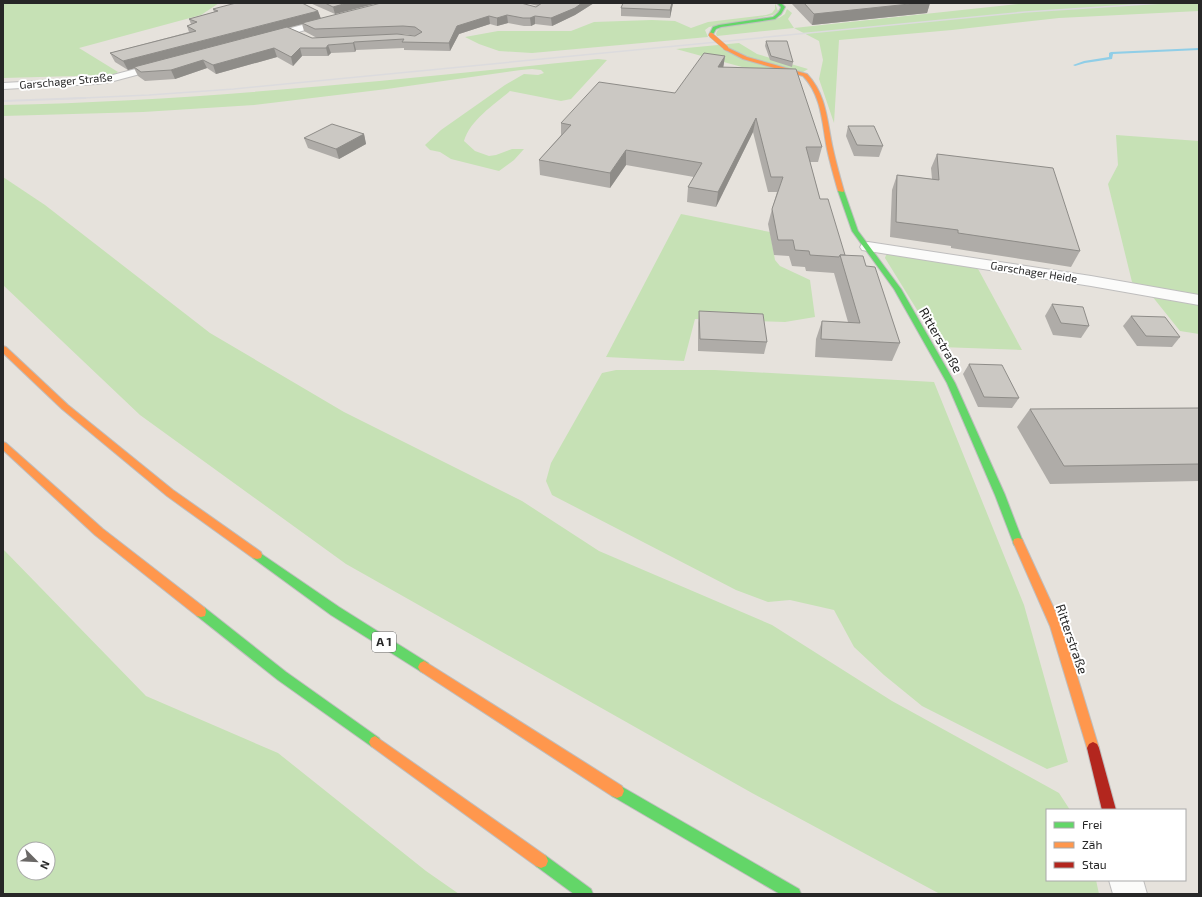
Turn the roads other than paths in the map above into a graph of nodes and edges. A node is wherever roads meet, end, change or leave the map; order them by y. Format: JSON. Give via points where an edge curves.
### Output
{"nodes":[{"id":1,"x":779,"y":3,"type":"edge"},
{"id":2,"x":321,"y":14,"type":"dead end"},
{"id":3,"x":292,"y":31,"type":"junction"},
{"id":4,"x":309,"y":39,"type":"edge"},
{"id":5,"x":253,"y":41,"type":"edge"},
{"id":6,"x":178,"y":61,"type":"edge"},
{"id":7,"x":3,"y":86,"type":"edge"},
{"id":8,"x":868,"y":247,"type":"junction"},
{"id":9,"x":1199,"y":300,"type":"edge"},
{"id":10,"x":3,"y":349,"type":"edge"},
{"id":11,"x":3,"y":445,"type":"edge"},
{"id":12,"x":1109,"y":809,"type":"edge"},
{"id":13,"x":1126,"y":881,"type":"edge"},
{"id":14,"x":586,"y":894,"type":"edge"},
{"id":15,"x":794,"y":894,"type":"edge"},
{"id":16,"x":1130,"y":894,"type":"edge"}],
"edges":[{"from":1,"to":8,"type":"main road","name":"Ritterstraße","bridge":true,"via":[[783,8],[780,15],[720,26],[714,28],[711,35],[726,48],[745,58],[796,72],[808,76],[811,80],[822,106],[830,150],[844,202],[854,231]]},
{"from":2,"to":3,"type":"street","via":[[336,18]]},
{"from":3,"to":4,"type":"street"},
{"from":3,"to":5,"type":"street"},
{"from":6,"to":7,"type":"street","name":"Garschager Straße","via":[[103,80]]},
{"from":8,"to":9,"type":"street","name":"Garschager Heide"},
{"from":8,"to":12,"type":"main road","name":"Ritterstraße","via":[[897,289],[951,383],[1000,495],[1056,626],[1090,736]]},
{"from":10,"to":15,"type":"main road","number":"A 1","via":[[65,407],[170,493],[335,611],[643,807]]},
{"from":11,"to":14,"type":"main road","via":[[99,532],[282,676]]},
{"from":13,"to":16,"type":"street"}]}
